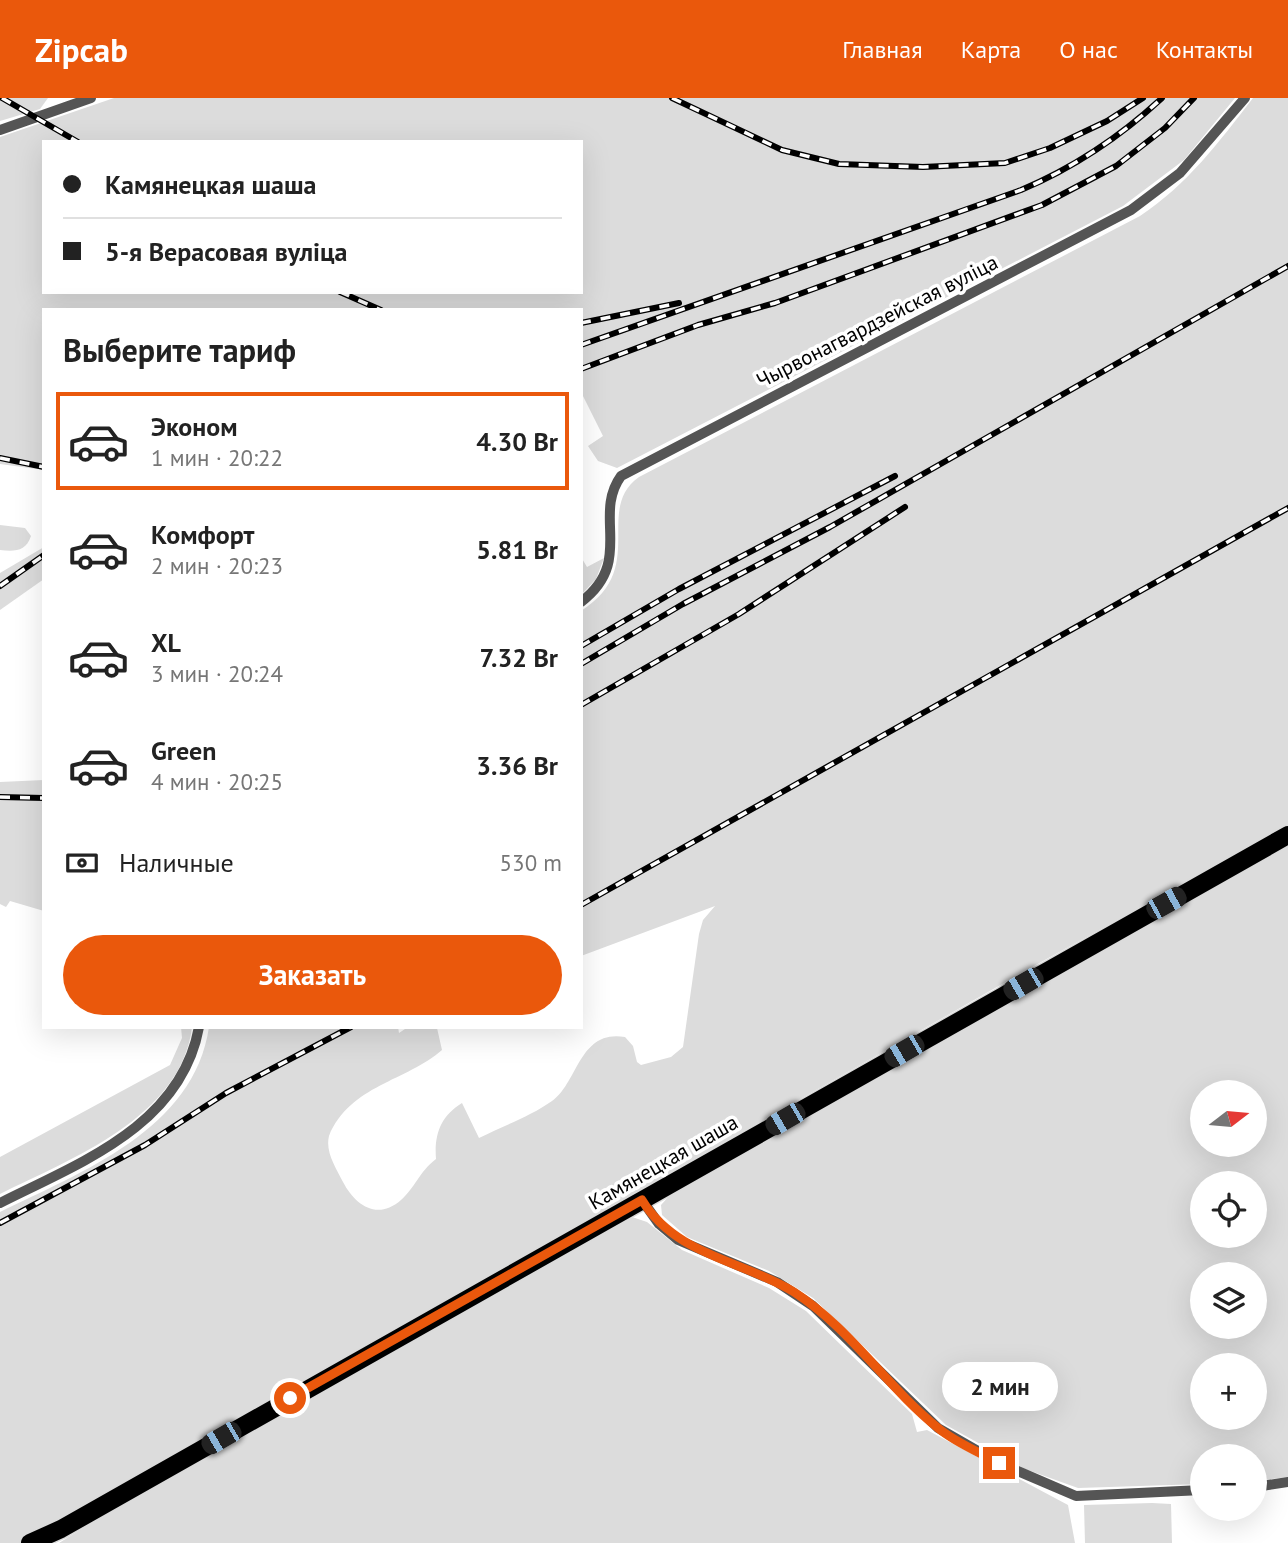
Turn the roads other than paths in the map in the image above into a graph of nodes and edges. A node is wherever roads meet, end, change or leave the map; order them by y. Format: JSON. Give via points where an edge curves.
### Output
{"nodes":[{"id":1,"x":90,"y":98,"type":"edge"},
{"id":2,"x":1245,"y":98,"type":"edge"},
{"id":3,"x":0,"y":130,"type":"edge"},
{"id":4,"x":583,"y":600,"type":"edge"},
{"id":5,"x":1288,"y":835,"type":"edge"},
{"id":6,"x":198,"y":1029,"type":"edge"},
{"id":7,"x":642,"y":1200,"type":"junction"},
{"id":8,"x":0,"y":1203,"type":"edge"},
{"id":9,"x":1288,"y":1482,"type":"edge"},
{"id":10,"x":1267,"y":1485,"type":"edge"},
{"id":11,"x":1190,"y":1491,"type":"edge"},
{"id":12,"x":61,"y":1529,"type":"junction"},
{"id":13,"x":30,"y":1543,"type":"edge"},
{"id":14,"x":47,"y":1543,"type":"edge"}],
"edges":[{"from":1,"to":3,"type":"street"},
{"from":2,"to":4,"type":"street","name":"Чырвонагвардзейская вуліца","via":[[1180,173],[1140,204],[621,476],[613,491],[607,572]]},
{"from":5,"to":7,"type":"main road","name":"Камянецкая шаша"},
{"from":6,"to":8,"type":"street","via":[[181,1076],[139,1126]]},
{"from":7,"to":11,"type":"street","via":[[678,1240],[777,1282],[813,1306],[938,1428],[999,1463],[1076,1496]]},
{"from":7,"to":12,"type":"main road","name":"Камянецкая шаша"},
{"from":9,"to":10,"type":"street"},
{"from":12,"to":13,"type":"main road","name":"Камянецкая шаша"},
{"from":12,"to":14,"type":"main road","name":"Камянецкая шаша"}]}
